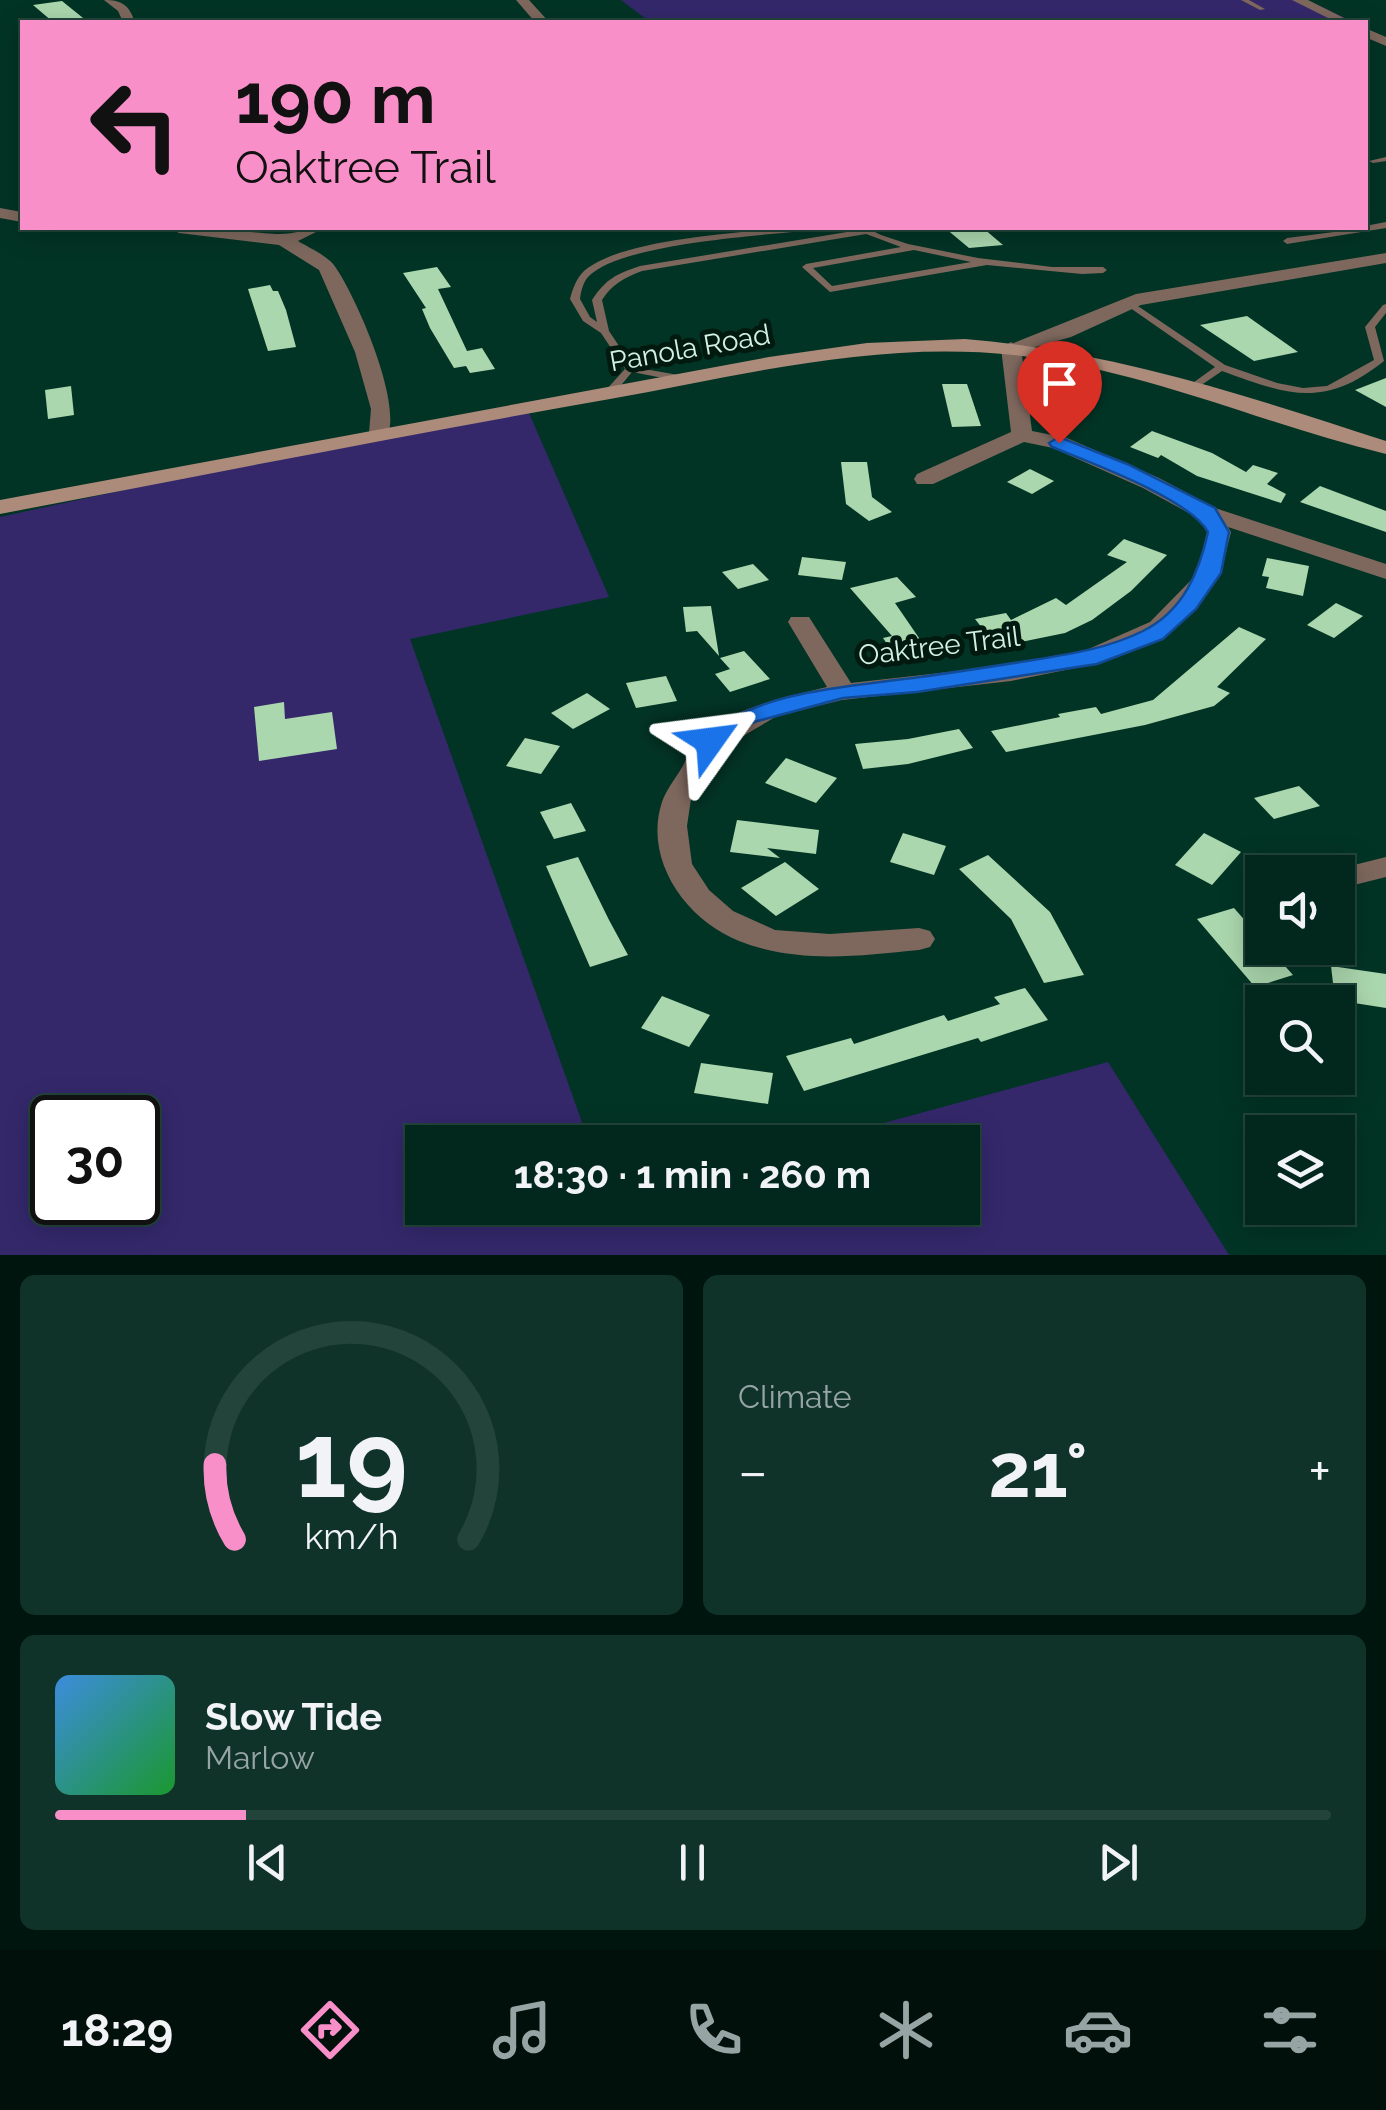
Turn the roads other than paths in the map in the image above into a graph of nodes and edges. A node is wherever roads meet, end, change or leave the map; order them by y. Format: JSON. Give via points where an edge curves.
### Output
{"nodes":[{"id":1,"x":110,"y":0,"type":"edge"},
{"id":2,"x":522,"y":0,"type":"edge"},
{"id":3,"x":1244,"y":0,"type":"edge"},
{"id":4,"x":1298,"y":0,"type":"edge"},
{"id":5,"x":1262,"y":9,"type":"dead end"},
{"id":6,"x":128,"y":20,"type":"edge"},
{"id":7,"x":540,"y":20,"type":"edge"},
{"id":8,"x":1342,"y":20,"type":"edge"},
{"id":9,"x":1386,"y":159,"type":"edge"},
{"id":10,"x":1373,"y":161,"type":"dead end"},
{"id":11,"x":196,"y":230,"type":"edge"},
{"id":12,"x":311,"y":230,"type":"edge"},
{"id":13,"x":789,"y":230,"type":"edge"},
{"id":14,"x":863,"y":230,"type":"edge"},
{"id":15,"x":1355,"y":230,"type":"edge"},
{"id":16,"x":284,"y":240,"type":"junction"},
{"id":17,"x":1287,"y":241,"type":"dead end"},
{"id":18,"x":917,"y":246,"type":"junction"},
{"id":19,"x":657,"y":249,"type":"junction"},
{"id":20,"x":1386,"y":258,"type":"edge"},
{"id":21,"x":992,"y":261,"type":"junction"},
{"id":22,"x":669,"y":262,"type":"junction"},
{"id":23,"x":1103,"y":270,"type":"dead end"},
{"id":24,"x":1129,"y":302,"type":"junction"},
{"id":25,"x":1386,"y":307,"type":"edge"},
{"id":26,"x":604,"y":331,"type":"junction"},
{"id":27,"x":1064,"y":333,"type":"junction"},
{"id":28,"x":1011,"y":348,"type":"junction"},
{"id":29,"x":1068,"y":358,"type":"junction"},
{"id":30,"x":1221,"y":367,"type":"junction"},
{"id":31,"x":630,"y":369,"type":"junction"},
{"id":32,"x":686,"y":380,"type":"junction"},
{"id":33,"x":1194,"y":387,"type":"junction"},
{"id":34,"x":609,"y":393,"type":"junction"},
{"id":35,"x":380,"y":433,"type":"junction"},
{"id":36,"x":1022,"y":435,"type":"junction"},
{"id":37,"x":1386,"y":448,"type":"edge"},
{"id":38,"x":926,"y":479,"type":"dead end"},
{"id":39,"x":0,"y":507,"type":"edge"},
{"id":40,"x":1208,"y":512,"type":"junction"},
{"id":41,"x":1386,"y":572,"type":"edge"},
{"id":42,"x":800,"y":622,"type":"dead end"},
{"id":43,"x":843,"y":691,"type":"junction"},
{"id":44,"x":1386,"y":867,"type":"edge"},
{"id":45,"x":1355,"y":874,"type":"edge"},
{"id":46,"x":920,"y":939,"type":"dead end"}],
"edges":[{"from":1,"to":6,"type":"street"},
{"from":2,"to":7,"type":"street"},
{"from":3,"to":5,"type":"lane"},
{"from":4,"to":8,"type":"street"},
{"from":9,"to":10,"type":"lane"},
{"from":11,"to":16,"type":"street"},
{"from":12,"to":16,"type":"street"},
{"from":13,"to":19,"type":"lane"},
{"from":14,"to":18,"type":"lane"},
{"from":14,"to":22,"type":"lane"},
{"from":15,"to":17,"type":"lane"},
{"from":16,"to":35,"type":"street","via":[[327,267],[365,352],[381,409]]},
{"from":18,"to":21,"type":"lane"},
{"from":18,"to":21,"type":"lane","via":[[806,266],[830,289]]},
{"from":19,"to":22,"type":"lane"},
{"from":19,"to":26,"type":"lane","via":[[596,266],[578,281],[575,299],[586,319]]},
{"from":20,"to":24,"type":"street"},
{"from":21,"to":23,"type":"lane","via":[[1062,273]]},
{"from":22,"to":26,"type":"lane","via":[[604,287],[597,300]]},
{"from":24,"to":27,"type":"street"},
{"from":24,"to":30,"type":"lane"},
{"from":25,"to":30,"type":"lane","via":[[1370,326],[1379,361],[1328,389],[1262,382]]},
{"from":26,"to":31,"type":"lane"},
{"from":27,"to":28,"type":"street"},
{"from":27,"to":29,"type":"street","via":[[1060,348]]},
{"from":28,"to":29,"type":"main road","name":"Panola Road"},
{"from":28,"to":32,"type":"main road","name":"Panola Road","via":[[826,354]]},
{"from":28,"to":36,"type":"street"},
{"from":29,"to":33,"type":"main road","name":"Panola Road"},
{"from":30,"to":33,"type":"lane"},
{"from":31,"to":32,"type":"lane"},
{"from":31,"to":34,"type":"lane"},
{"from":32,"to":34,"type":"main road","name":"Panola Road"},
{"from":33,"to":37,"type":"main road","name":"Panola Road"},
{"from":34,"to":35,"type":"main road","name":"Panola Road"},
{"from":35,"to":39,"type":"main road","name":"Panola Road"},
{"from":36,"to":38,"type":"street"},
{"from":36,"to":40,"type":"street","via":[[1120,468]]},
{"from":40,"to":41,"type":"street"},
{"from":40,"to":43,"type":"street","name":"Oaktree Trail","via":[[1218,532],[1210,573],[1154,634],[1097,657]]},
{"from":42,"to":43,"type":"street"},
{"from":43,"to":46,"type":"street","name":"Oaktree Trail","via":[[746,717],[710,741],[682,784],[670,826],[675,858],[686,885],[734,929],[822,947]]},
{"from":44,"to":45,"type":"street"}]}
